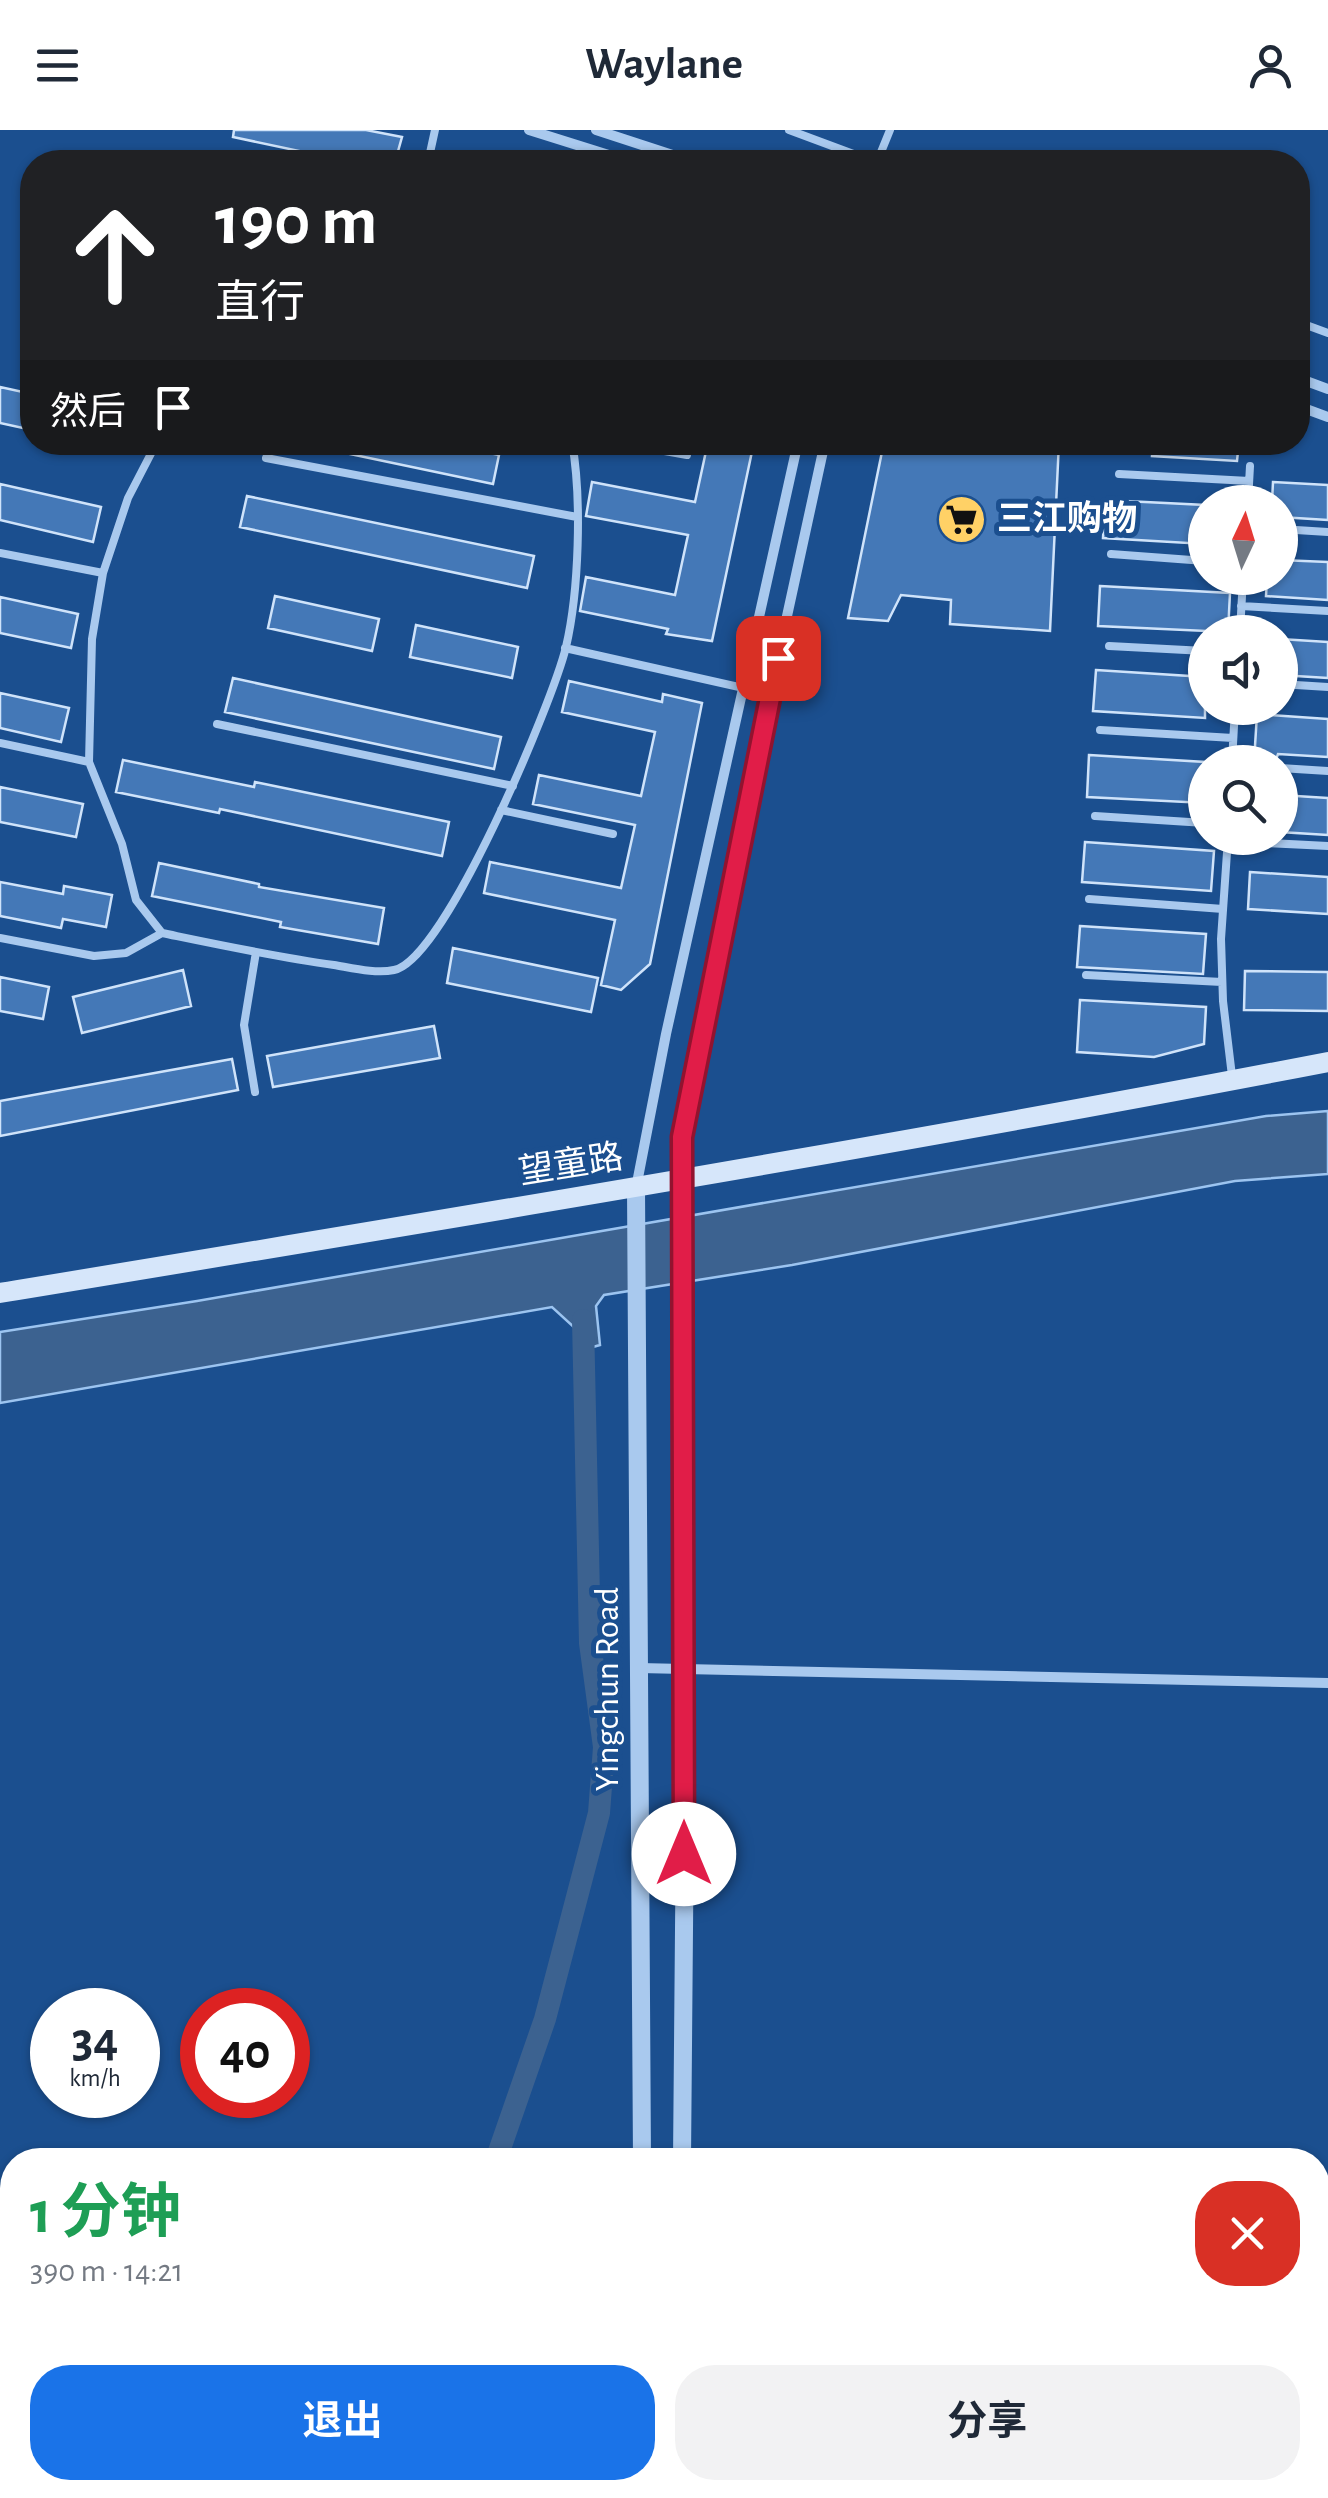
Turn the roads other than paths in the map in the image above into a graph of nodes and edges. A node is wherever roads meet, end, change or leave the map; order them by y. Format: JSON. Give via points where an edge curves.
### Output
{"nodes":[{"id":1,"x":529,"y":130,"type":"edge"},
{"id":2,"x":596,"y":130,"type":"edge"},
{"id":3,"x":788,"y":130,"type":"edge"},
{"id":4,"x":593,"y":150,"type":"edge"},
{"id":5,"x":657,"y":150,"type":"edge"},
{"id":6,"x":843,"y":150,"type":"edge"},
{"id":7,"x":151,"y":455,"type":"edge"},
{"id":8,"x":573,"y":455,"type":"edge"},
{"id":9,"x":681,"y":455,"type":"edge"},
{"id":10,"x":795,"y":455,"type":"edge"},
{"id":11,"x":823,"y":455,"type":"edge"},
{"id":12,"x":686,"y":456,"type":"dead end"},
{"id":13,"x":266,"y":458,"type":"dead end"},
{"id":14,"x":1250,"y":466,"type":"dead end"},
{"id":15,"x":1120,"y":474,"type":"dead end"},
{"id":16,"x":1249,"y":480,"type":"junction"},
{"id":17,"x":1249,"y":485,"type":"edge"},
{"id":18,"x":577,"y":517,"type":"junction"},
{"id":19,"x":1298,"y":530,"type":"edge"},
{"id":20,"x":1328,"y":532,"type":"edge"},
{"id":21,"x":0,"y":553,"type":"edge"},
{"id":22,"x":1110,"y":554,"type":"dead end"},
{"id":23,"x":1188,"y":560,"type":"edge"},
{"id":24,"x":104,"y":572,"type":"junction"},
{"id":25,"x":1242,"y":595,"type":"edge"},
{"id":26,"x":1242,"y":606,"type":"junction"},
{"id":27,"x":1328,"y":611,"type":"edge"},
{"id":28,"x":1241,"y":615,"type":"edge"},
{"id":29,"x":1109,"y":646,"type":"dead end"},
{"id":30,"x":565,"y":648,"type":"junction"},
{"id":31,"x":1188,"y":650,"type":"edge"},
{"id":32,"x":1298,"y":685,"type":"edge"},
{"id":33,"x":743,"y":686,"type":"junction"},
{"id":34,"x":1328,"y":687,"type":"edge"},
{"id":35,"x":770,"y":694,"type":"junction"},
{"id":36,"x":217,"y":724,"type":"dead end"},
{"id":37,"x":1234,"y":725,"type":"edge"},
{"id":38,"x":1100,"y":730,"type":"dead end"},
{"id":39,"x":1234,"y":738,"type":"junction"},
{"id":40,"x":0,"y":743,"type":"edge"},
{"id":41,"x":1233,"y":745,"type":"edge"},
{"id":42,"x":89,"y":762,"type":"junction"},
{"id":43,"x":1298,"y":769,"type":"edge"},
{"id":44,"x":1328,"y":771,"type":"edge"},
{"id":45,"x":513,"y":786,"type":"junction"},
{"id":46,"x":502,"y":810,"type":"junction"},
{"id":47,"x":1095,"y":816,"type":"dead end"},
{"id":48,"x":1188,"y":823,"type":"edge"},
{"id":49,"x":613,"y":834,"type":"dead end"},
{"id":50,"x":1298,"y":844,"type":"edge"},
{"id":51,"x":1328,"y":846,"type":"edge"},
{"id":52,"x":1227,"y":855,"type":"edge"},
{"id":53,"x":1089,"y":899,"type":"dead end"},
{"id":54,"x":1223,"y":909,"type":"junction"},
{"id":55,"x":162,"y":933,"type":"junction"},
{"id":56,"x":0,"y":938,"type":"edge"},
{"id":57,"x":256,"y":952,"type":"junction"},
{"id":58,"x":1086,"y":975,"type":"dead end"},
{"id":59,"x":1222,"y":982,"type":"junction"},
{"id":60,"x":1328,"y":1062,"type":"edge"},
{"id":61,"x":1233,"y":1080,"type":"junction"},
{"id":62,"x":255,"y":1092,"type":"dead end"},
{"id":63,"x":682,"y":1180,"type":"junction"},
{"id":64,"x":636,"y":1188,"type":"junction"},
{"id":65,"x":0,"y":1293,"type":"edge"},
{"id":66,"x":639,"y":1668,"type":"junction"},
{"id":67,"x":686,"y":1672,"type":"junction"},
{"id":68,"x":1328,"y":1682,"type":"edge"},
{"id":69,"x":642,"y":2148,"type":"edge"},
{"id":70,"x":682,"y":2148,"type":"edge"}],
"edges":[{"from":1,"to":4,"type":"street"},
{"from":2,"to":5,"type":"street"},
{"from":3,"to":6,"type":"lane"},
{"from":7,"to":24,"type":"lane","via":[[128,498]]},
{"from":8,"to":18,"type":"lane"},
{"from":9,"to":12,"type":"lane"},
{"from":10,"to":33,"type":"street"},
{"from":11,"to":35,"type":"street"},
{"from":13,"to":18,"type":"lane"},
{"from":14,"to":16,"type":"lane"},
{"from":15,"to":16,"type":"lane"},
{"from":16,"to":17,"type":"lane"},
{"from":18,"to":30,"type":"lane"},
{"from":19,"to":20,"type":"lane"},
{"from":21,"to":24,"type":"lane"},
{"from":22,"to":23,"type":"lane"},
{"from":24,"to":42,"type":"lane","via":[[92,639]]},
{"from":25,"to":26,"type":"lane"},
{"from":26,"to":27,"type":"lane"},
{"from":26,"to":28,"type":"lane"},
{"from":29,"to":31,"type":"lane"},
{"from":30,"to":33,"type":"lane"},
{"from":30,"to":45,"type":"lane"},
{"from":32,"to":34,"type":"lane"},
{"from":33,"to":35,"type":"lane"},
{"from":33,"to":64,"type":"street"},
{"from":35,"to":63,"type":"street","via":[[682,1137]]},
{"from":36,"to":45,"type":"lane"},
{"from":37,"to":39,"type":"lane"},
{"from":38,"to":39,"type":"lane"},
{"from":39,"to":41,"type":"lane"},
{"from":40,"to":42,"type":"lane"},
{"from":42,"to":55,"type":"lane","via":[[136,900]]},
{"from":43,"to":44,"type":"lane"},
{"from":45,"to":46,"type":"lane"},
{"from":46,"to":49,"type":"lane"},
{"from":46,"to":57,"type":"lane","via":[[438,928],[397,970]]},
{"from":47,"to":48,"type":"lane"},
{"from":50,"to":51,"type":"lane"},
{"from":52,"to":54,"type":"lane"},
{"from":53,"to":54,"type":"lane"},
{"from":54,"to":59,"type":"lane"},
{"from":55,"to":56,"type":"lane","via":[[126,953],[94,956]]},
{"from":55,"to":57,"type":"lane"},
{"from":57,"to":62,"type":"lane","via":[[244,1025]]},
{"from":58,"to":59,"type":"lane"},
{"from":59,"to":61,"type":"lane"},
{"from":60,"to":61,"type":"main road","name":"望童路"},
{"from":61,"to":63,"type":"main road","name":"望童路"},
{"from":63,"to":64,"type":"main road","name":"望童路"},
{"from":63,"to":67,"type":"street"},
{"from":64,"to":65,"type":"main road","name":"望童路"},
{"from":64,"to":66,"type":"street","name":"Yingchun Road"},
{"from":66,"to":67,"type":"street"},
{"from":66,"to":69,"type":"street","name":"Yingchun Road"},
{"from":67,"to":68,"type":"street"},
{"from":67,"to":70,"type":"street"}]}
